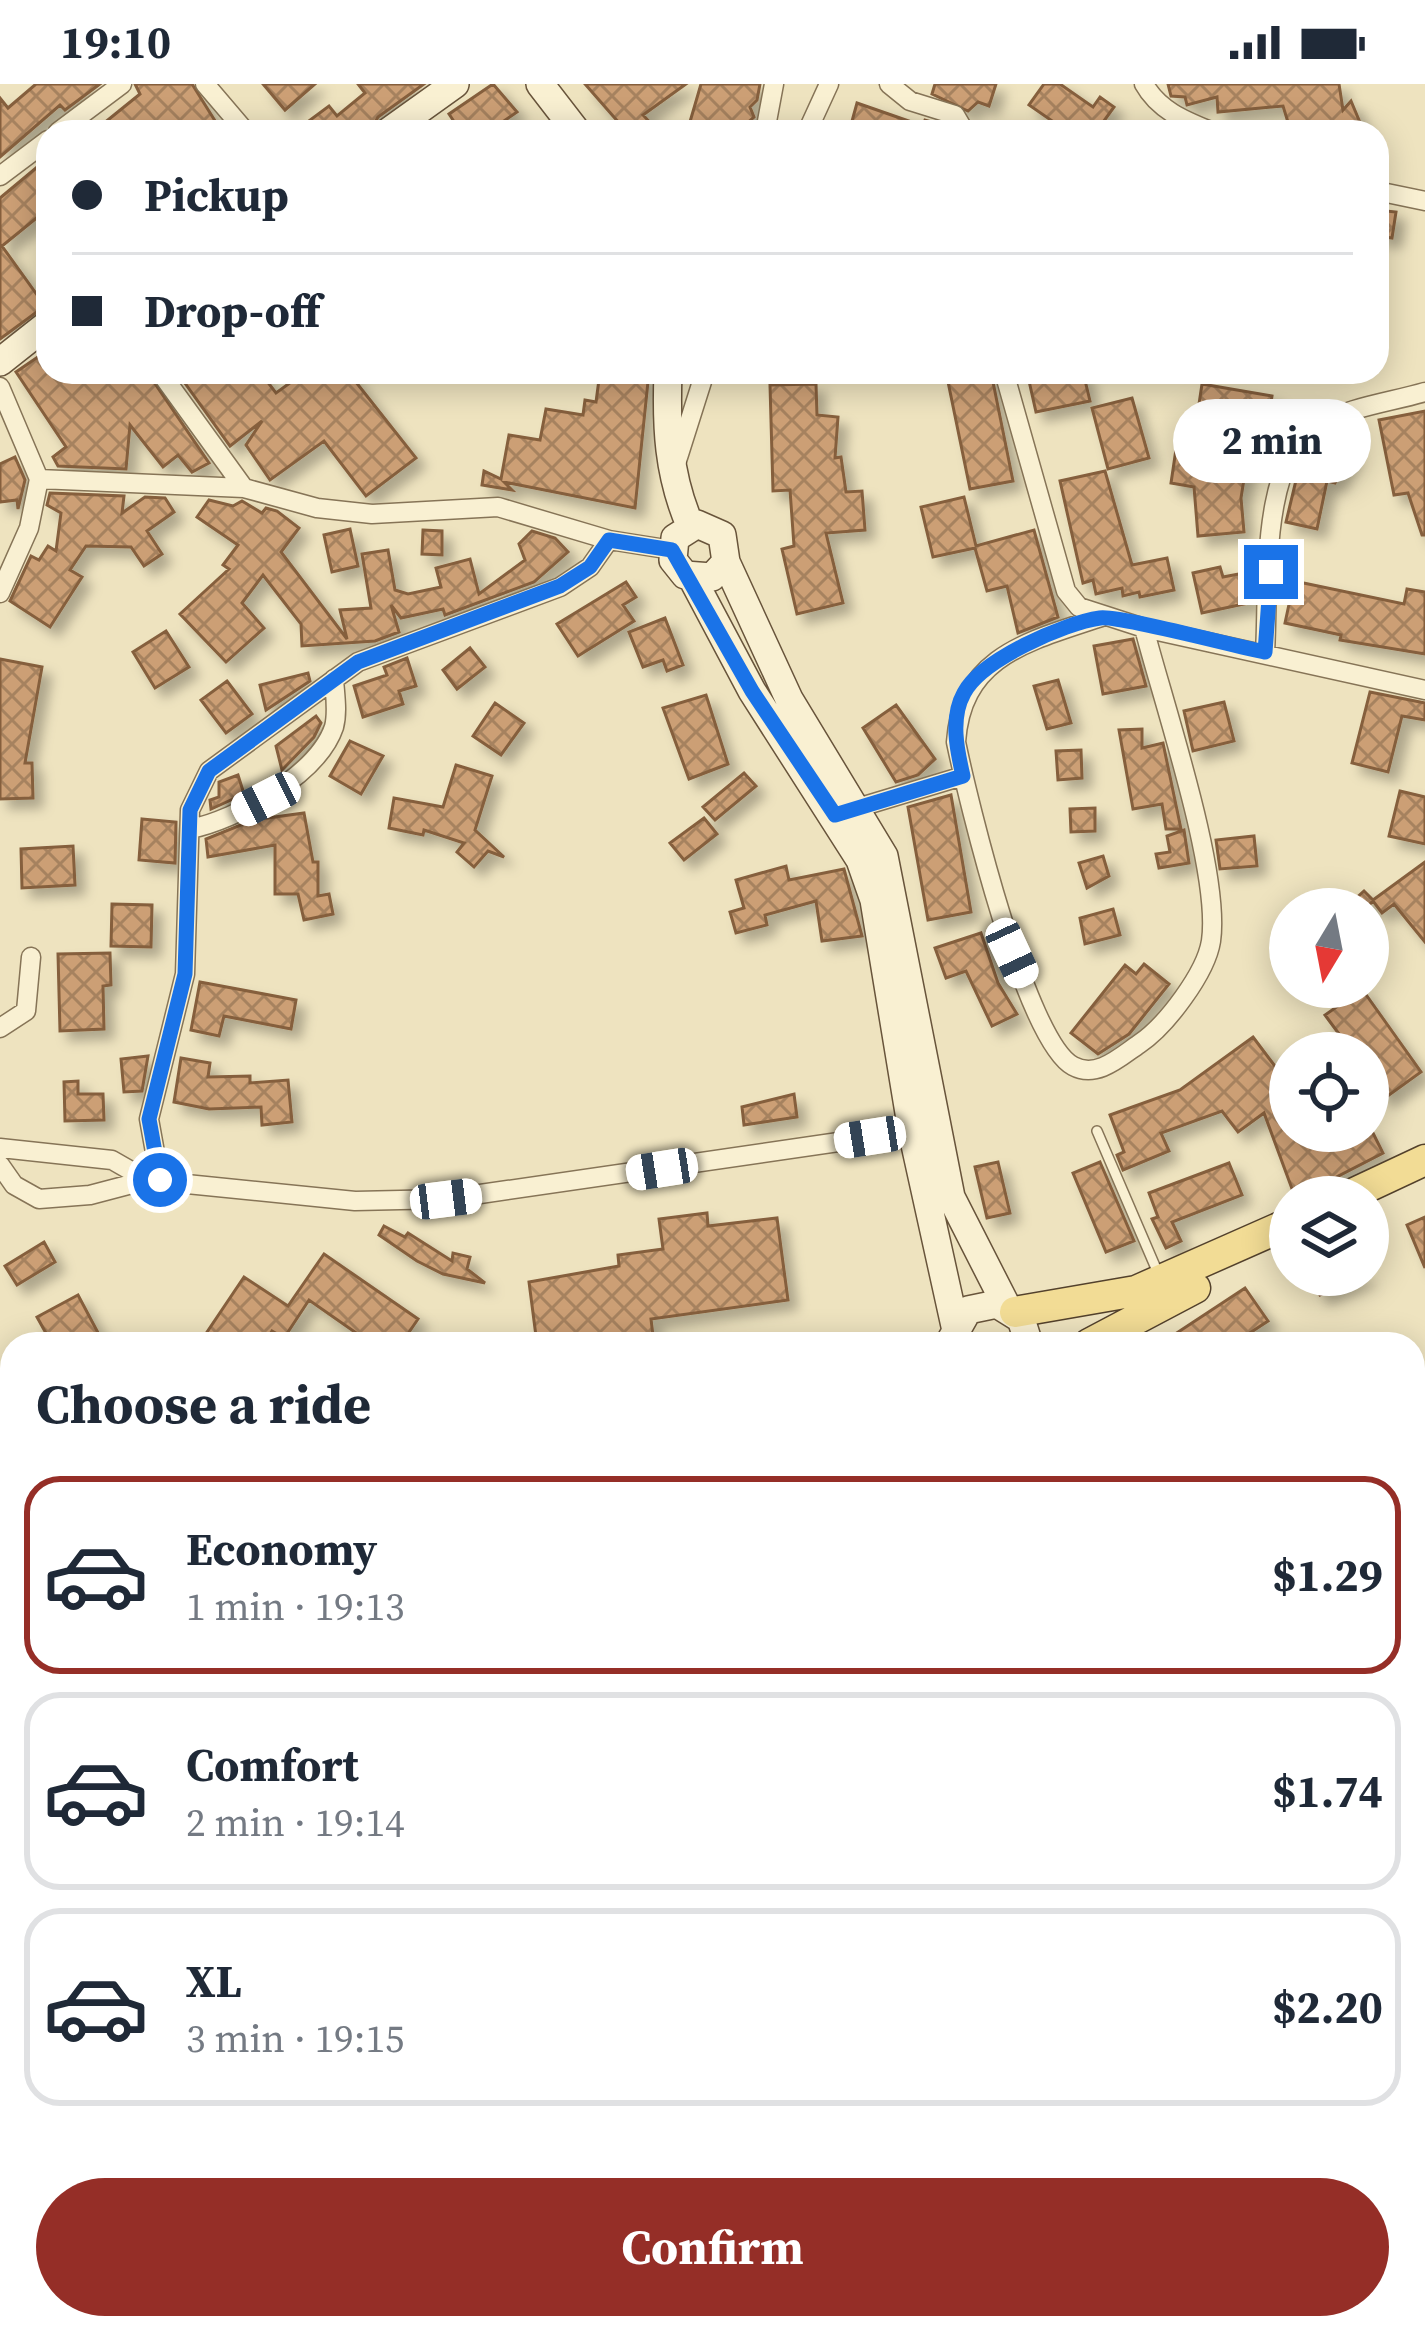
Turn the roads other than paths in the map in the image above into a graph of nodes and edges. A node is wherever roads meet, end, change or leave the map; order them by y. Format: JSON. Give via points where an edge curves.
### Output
{"nodes":[{"id":1,"x":122,"y":84,"type":"edge"},
{"id":2,"x":205,"y":84,"type":"edge"},
{"id":3,"x":455,"y":84,"type":"edge"},
{"id":4,"x":540,"y":84,"type":"edge"},
{"id":5,"x":774,"y":84,"type":"edge"},
{"id":6,"x":829,"y":84,"type":"edge"},
{"id":7,"x":889,"y":84,"type":"edge"},
{"id":8,"x":1144,"y":84,"type":"edge"},
{"id":9,"x":74,"y":120,"type":"edge"},
{"id":10,"x":236,"y":120,"type":"edge"},
{"id":11,"x":405,"y":120,"type":"edge"},
{"id":12,"x":568,"y":120,"type":"edge"},
{"id":13,"x":767,"y":120,"type":"edge"},
{"id":14,"x":812,"y":120,"type":"edge"},
{"id":15,"x":958,"y":120,"type":"edge"},
{"id":16,"x":1184,"y":120,"type":"edge"},
{"id":17,"x":36,"y":149,"type":"edge"},
{"id":18,"x":0,"y":176,"type":"edge"},
{"id":19,"x":1389,"y":194,"type":"edge"},
{"id":20,"x":1425,"y":201,"type":"edge"},
{"id":21,"x":36,"y":334,"type":"edge"},
{"id":22,"x":0,"y":362,"type":"edge"},
{"id":23,"x":169,"y":384,"type":"edge"},
{"id":24,"x":668,"y":384,"type":"edge"},
{"id":25,"x":701,"y":384,"type":"edge"},
{"id":26,"x":1007,"y":384,"type":"edge"},
{"id":27,"x":0,"y":387,"type":"edge"},
{"id":28,"x":1425,"y":392,"type":"edge"},
{"id":29,"x":672,"y":474,"type":"junction"},
{"id":30,"x":39,"y":479,"type":"junction"},
{"id":31,"x":244,"y":488,"type":"junction"},
{"id":32,"x":690,"y":525,"type":"junction"},
{"id":33,"x":609,"y":540,"type":"junction"},
{"id":34,"x":672,"y":550,"type":"junction"},
{"id":35,"x":725,"y":562,"type":"junction"},
{"id":36,"x":692,"y":578,"type":"junction"},
{"id":37,"x":0,"y":592,"type":"edge"},
{"id":38,"x":1104,"y":616,"type":"junction"},
{"id":39,"x":1144,"y":628,"type":"junction"},
{"id":40,"x":1265,"y":652,"type":"junction"},
{"id":41,"x":334,"y":680,"type":"junction"},
{"id":42,"x":1425,"y":690,"type":"edge"},
{"id":43,"x":963,"y":776,"type":"junction"},
{"id":44,"x":846,"y":812,"type":"junction"},
{"id":45,"x":190,"y":829,"type":"junction"},
{"id":46,"x":31,"y":957,"type":"dead end"},
{"id":47,"x":0,"y":1028,"type":"edge"},
{"id":48,"x":923,"y":1129,"type":"junction"},
{"id":49,"x":1096,"y":1131,"type":"dead end"},
{"id":50,"x":0,"y":1148,"type":"edge"},
{"id":51,"x":1425,"y":1160,"type":"edge"},
{"id":52,"x":0,"y":1166,"type":"edge"},
{"id":53,"x":1389,"y":1177,"type":"edge"},
{"id":54,"x":154,"y":1180,"type":"junction"},
{"id":55,"x":1425,"y":1183,"type":"edge"},
{"id":56,"x":1389,"y":1199,"type":"edge"},
{"id":57,"x":1269,"y":1235,"type":"edge"},
{"id":58,"x":1269,"y":1253,"type":"edge"},
{"id":59,"x":1166,"y":1291,"type":"junction"},
{"id":60,"x":1011,"y":1310,"type":"junction"},
{"id":61,"x":951,"y":1332,"type":"edge"},
{"id":62,"x":955,"y":1332,"type":"edge"},
{"id":63,"x":1023,"y":1332,"type":"edge"},
{"id":64,"x":1106,"y":1332,"type":"edge"}],
"edges":[{"from":1,"to":9,"type":"street"},
{"from":2,"to":10,"type":"street"},
{"from":3,"to":11,"type":"main road"},
{"from":4,"to":12,"type":"main road"},
{"from":5,"to":13,"type":"street"},
{"from":6,"to":14,"type":"street"},
{"from":7,"to":15,"type":"street"},
{"from":8,"to":16,"type":"street"},
{"from":17,"to":18,"type":"street"},
{"from":19,"to":20,"type":"street"},
{"from":21,"to":22,"type":"main road"},
{"from":23,"to":31,"type":"street"},
{"from":24,"to":29,"type":"main road"},
{"from":25,"to":29,"type":"street"},
{"from":26,"to":38,"type":"street","via":[[1066,591],[1079,607]]},
{"from":27,"to":30,"type":"street"},
{"from":28,"to":40,"type":"street","via":[[1317,425],[1288,454],[1276,492]]},
{"from":29,"to":32,"type":"main road"},
{"from":30,"to":31,"type":"street"},
{"from":30,"to":37,"type":"street","via":[[29,528]]},
{"from":31,"to":33,"type":"street","via":[[372,514],[498,507]]},
{"from":32,"to":34,"type":"main road"},
{"from":32,"to":35,"type":"main road","via":[[722,535]]},
{"from":33,"to":34,"type":"street"},
{"from":33,"to":41,"type":"street","via":[[590,567],[560,586],[371,657]]},
{"from":34,"to":36,"type":"main road","via":[[677,568]]},
{"from":35,"to":36,"type":"main road","via":[[712,577]]},
{"from":35,"to":44,"type":"main road"},
{"from":36,"to":44,"type":"main road","via":[[752,691]]},
{"from":38,"to":39,"type":"street"},
{"from":38,"to":43,"type":"street","via":[[1037,638],[977,675],[958,708]]},
{"from":39,"to":40,"type":"street"},
{"from":39,"to":43,"type":"street","via":[[1203,858],[1210,941],[1205,962],[1149,1038],[1101,1069],[1069,1065],[1054,1044],[1012,953]]},
{"from":40,"to":42,"type":"street"},
{"from":41,"to":45,"type":"street","via":[[209,771]]},
{"from":41,"to":45,"type":"street","via":[[328,739],[277,793]]},
{"from":43,"to":44,"type":"street"},
{"from":44,"to":48,"type":"main road","via":[[884,856],[894,895]]},
{"from":45,"to":54,"type":"street","via":[[185,974],[149,1119]]},
{"from":46,"to":47,"type":"street","via":[[26,1011]]},
{"from":48,"to":54,"type":"street","via":[[446,1199],[355,1202]]},
{"from":48,"to":60,"type":"main road","via":[[956,1212]]},
{"from":48,"to":61,"type":"main road"},
{"from":49,"to":59,"type":"lane"},
{"from":50,"to":54,"type":"street","via":[[112,1160]]},
{"from":51,"to":53,"type":"main road"},
{"from":52,"to":54,"type":"street","via":[[40,1199]]},
{"from":55,"to":56,"type":"main road"},
{"from":57,"to":59,"type":"main road"},
{"from":58,"to":59,"type":"main road"},
{"from":59,"to":60,"type":"main road"},
{"from":59,"to":64,"type":"main road"},
{"from":60,"to":62,"type":"main road","via":[[977,1306]]},
{"from":60,"to":63,"type":"main road"}]}
